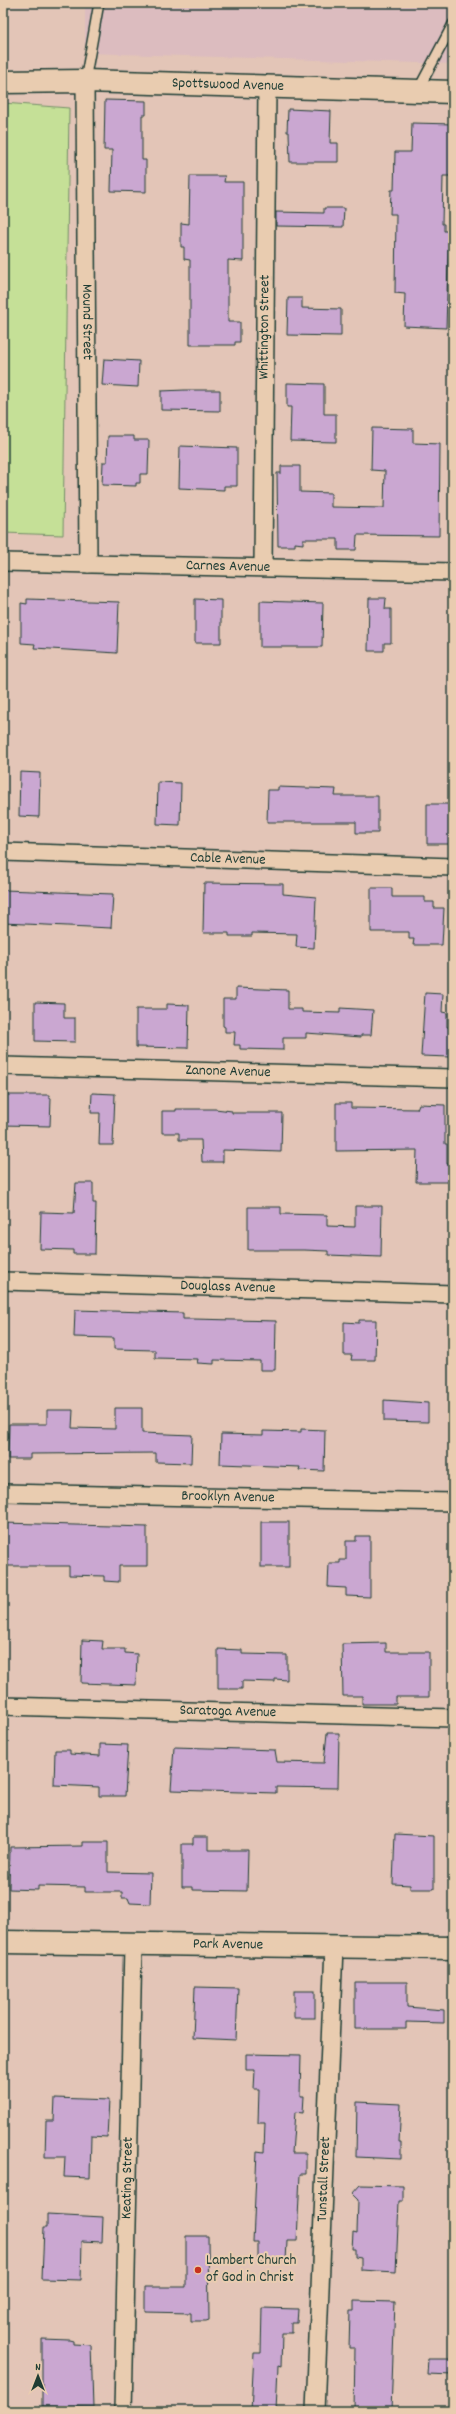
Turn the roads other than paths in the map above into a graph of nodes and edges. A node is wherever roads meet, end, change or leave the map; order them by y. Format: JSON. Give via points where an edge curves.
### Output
{"nodes":[{"id":1,"x":99,"y":3,"type":"edge"},
{"id":2,"x":453,"y":24,"type":"edge"},
{"id":3,"x":85,"y":81,"type":"junction"},
{"id":4,"x":3,"y":82,"type":"edge"},
{"id":5,"x":267,"y":87,"type":"junction"},
{"id":6,"x":417,"y":91,"type":"junction"},
{"id":7,"x":453,"y":92,"type":"edge"},
{"id":8,"x":3,"y":562,"type":"edge"},
{"id":9,"x":88,"y":564,"type":"junction"},
{"id":10,"x":263,"y":567,"type":"junction"},
{"id":11,"x":453,"y":572,"type":"edge"},
{"id":12,"x":3,"y":852,"type":"edge"},
{"id":13,"x":453,"y":868,"type":"edge"},
{"id":14,"x":3,"y":1066,"type":"edge"},
{"id":15,"x":453,"y":1078,"type":"edge"},
{"id":16,"x":3,"y":1281,"type":"edge"},
{"id":17,"x":453,"y":1294,"type":"edge"},
{"id":18,"x":3,"y":1493,"type":"edge"},
{"id":19,"x":453,"y":1502,"type":"edge"},
{"id":20,"x":3,"y":1706,"type":"edge"},
{"id":21,"x":453,"y":1718,"type":"edge"},
{"id":22,"x":3,"y":1942,"type":"edge"},
{"id":23,"x":133,"y":1945,"type":"junction"},
{"id":24,"x":334,"y":1947,"type":"junction"},
{"id":25,"x":453,"y":1948,"type":"edge"},
{"id":26,"x":123,"y":2411,"type":"edge"},
{"id":27,"x":315,"y":2411,"type":"edge"}],
"edges":[{"from":1,"to":3,"type":"lane"},
{"from":2,"to":6,"type":"lane"},
{"from":3,"to":4,"type":"street","name":"Spottswood Avenue"},
{"from":3,"to":5,"type":"street","name":"Spottswood Avenue"},
{"from":3,"to":9,"type":"street","name":"Mound Street"},
{"from":5,"to":6,"type":"street","name":"Spottswood Avenue"},
{"from":5,"to":10,"type":"street","name":"Whittington Street"},
{"from":6,"to":7,"type":"street","name":"Spottswood Avenue"},
{"from":8,"to":9,"type":"street","name":"Carnes Avenue"},
{"from":9,"to":10,"type":"street","name":"Carnes Avenue"},
{"from":10,"to":11,"type":"street","name":"Carnes Avenue"},
{"from":12,"to":13,"type":"street","name":"Cable Avenue"},
{"from":14,"to":15,"type":"street","name":"Zanone Avenue"},
{"from":16,"to":17,"type":"street","name":"Douglass Avenue"},
{"from":18,"to":19,"type":"street","name":"Brooklyn Avenue"},
{"from":20,"to":21,"type":"street","name":"Saratoga Avenue"},
{"from":22,"to":23,"type":"street","name":"Park Avenue"},
{"from":23,"to":24,"type":"street","name":"Park Avenue"},
{"from":23,"to":26,"type":"street","name":"Keating Street"},
{"from":24,"to":25,"type":"street","name":"Park Avenue"},
{"from":24,"to":27,"type":"street","name":"Tunstall Street"}]}
